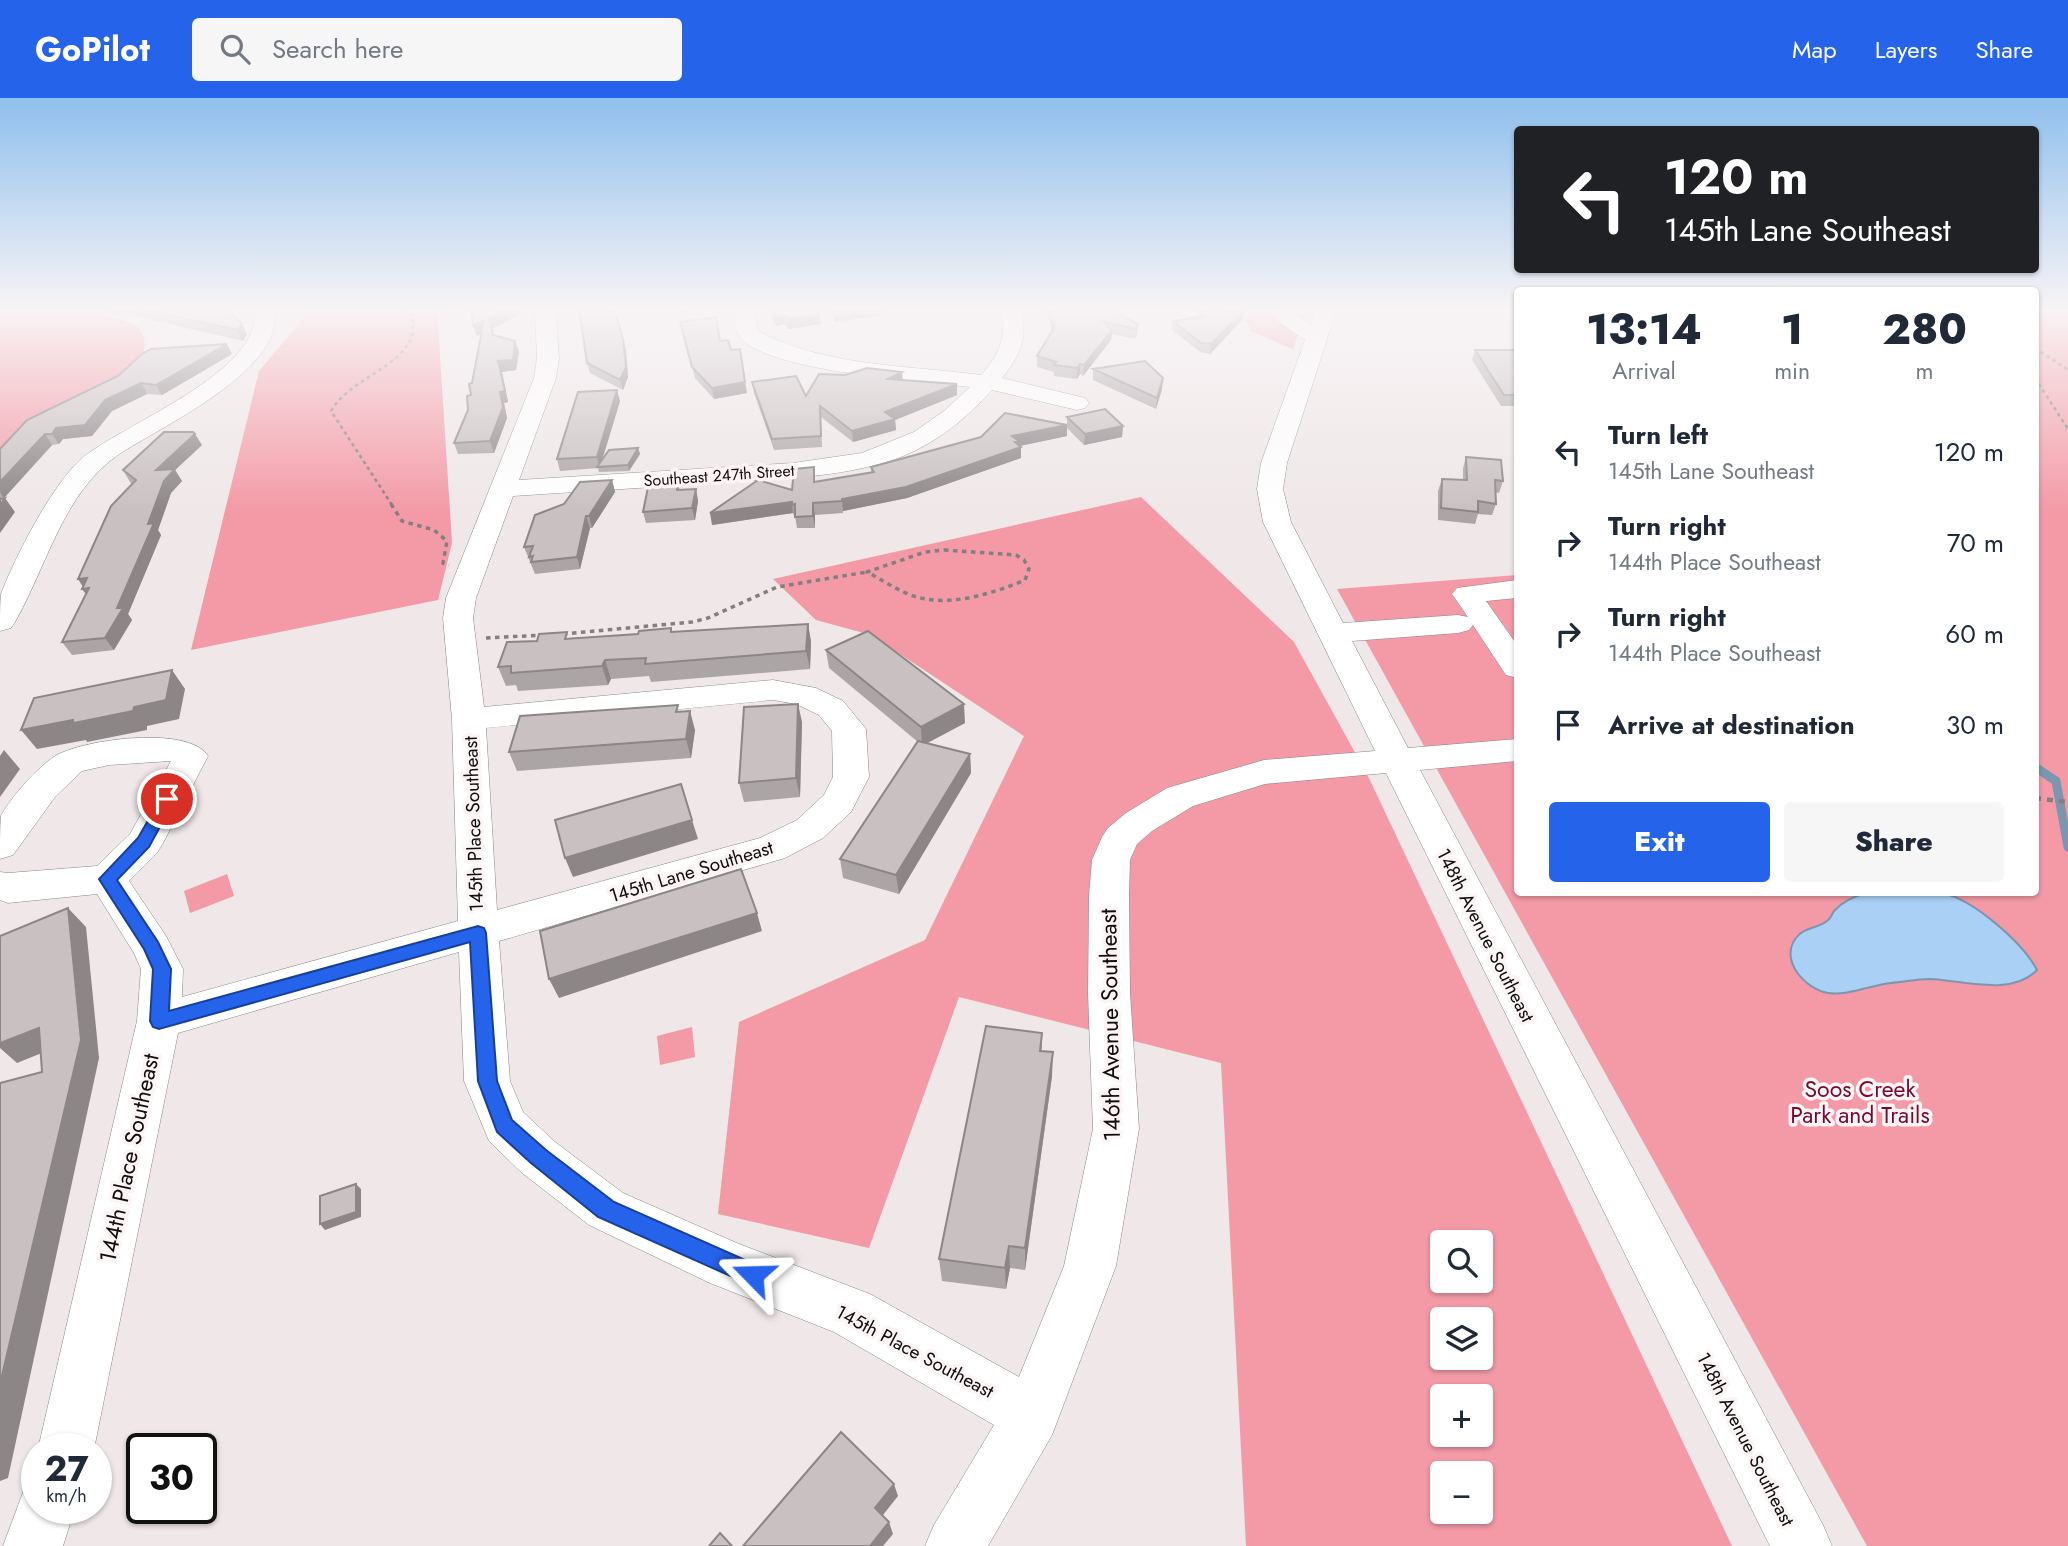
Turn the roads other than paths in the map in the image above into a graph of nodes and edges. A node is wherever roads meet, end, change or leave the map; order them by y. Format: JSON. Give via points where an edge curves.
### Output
{"nodes":[{"id":1,"x":223,"y":376,"type":"edge"},
{"id":2,"x":545,"y":376,"type":"edge"},
{"id":3,"x":936,"y":376,"type":"edge"},
{"id":4,"x":993,"y":376,"type":"edge"},
{"id":5,"x":1303,"y":376,"type":"edge"},
{"id":6,"x":987,"y":382,"type":"junction"},
{"id":7,"x":1077,"y":403,"type":"dead end"},
{"id":8,"x":502,"y":489,"type":"junction"},
{"id":9,"x":1514,"y":589,"type":"edge"},
{"id":10,"x":0,"y":622,"type":"edge"},
{"id":11,"x":1458,"y":624,"type":"dead end"},
{"id":12,"x":1333,"y":633,"type":"junction"},
{"id":13,"x":1514,"y":664,"type":"edge"},
{"id":14,"x":469,"y":719,"type":"junction"},
{"id":15,"x":1514,"y":750,"type":"edge"},
{"id":16,"x":1396,"y":759,"type":"junction"},
{"id":17,"x":0,"y":845,"type":"edge"},
{"id":18,"x":107,"y":879,"type":"junction"},
{"id":19,"x":0,"y":886,"type":"edge"},
{"id":20,"x":478,"y":933,"type":"junction"},
{"id":21,"x":159,"y":1021,"type":"junction"},
{"id":22,"x":1032,"y":1415,"type":"junction"},
{"id":23,"x":69,"y":1433,"type":"edge"},
{"id":24,"x":41,"y":1524,"type":"edge"},
{"id":25,"x":33,"y":1546,"type":"edge"},
{"id":26,"x":955,"y":1546,"type":"edge"},
{"id":27,"x":1801,"y":1546,"type":"edge"}],
"edges":[{"from":1,"to":10,"type":"street","via":[[181,410],[107,451],[77,479]]},
{"from":2,"to":8,"type":"street","name":"145th Place Southeast"},
{"from":3,"to":6,"type":"street"},
{"from":4,"to":6,"type":"street","name":"Southeast 247th Street"},
{"from":5,"to":12,"type":"street","name":"148th Avenue Southeast","via":[[1270,489],[1277,522]]},
{"from":6,"to":7,"type":"street"},
{"from":6,"to":8,"type":"street","name":"Southeast 247th Street","via":[[963,409],[889,452],[815,468]]},
{"from":8,"to":14,"type":"street","name":"145th Place Southeast","via":[[461,598],[458,618]]},
{"from":9,"to":13,"type":"street","via":[[1467,594]]},
{"from":11,"to":12,"type":"street"},
{"from":12,"to":16,"type":"street","name":"148th Avenue Southeast"},
{"from":14,"to":20,"type":"street","name":"145th Place Southeast"},
{"from":14,"to":20,"type":"street","name":"145th Lane Southeast","via":[[773,690],[804,695],[831,708],[849,729],[850,777],[838,803],[810,829],[772,848]]},
{"from":15,"to":16,"type":"street","name":"146th Avenue Southeast"},
{"from":16,"to":22,"type":"street","name":"146th Avenue Southeast","via":[[1264,772],[1180,797],[1121,837],[1111,860],[1108,993],[1116,1129],[1090,1266]]},
{"from":16,"to":27,"type":"street","name":"148th Avenue Southeast"},
{"from":17,"to":18,"type":"street","via":[[57,772],[71,762],[158,749],[191,756],[144,842]]},
{"from":18,"to":19,"type":"street"},
{"from":18,"to":21,"type":"street","name":"144th Place Southeast","via":[[162,969]]},
{"from":20,"to":21,"type":"street","name":"145th Lane Southeast"},
{"from":20,"to":22,"type":"street","name":"145th Place Southeast","via":[[487,1081],[505,1126],[538,1157],[606,1209],[728,1265],[851,1313]]},
{"from":21,"to":23,"type":"street","name":"144th Place Southeast"},
{"from":22,"to":26,"type":"street","name":"146th Avenue Southeast"},
{"from":24,"to":25,"type":"street"}]}
